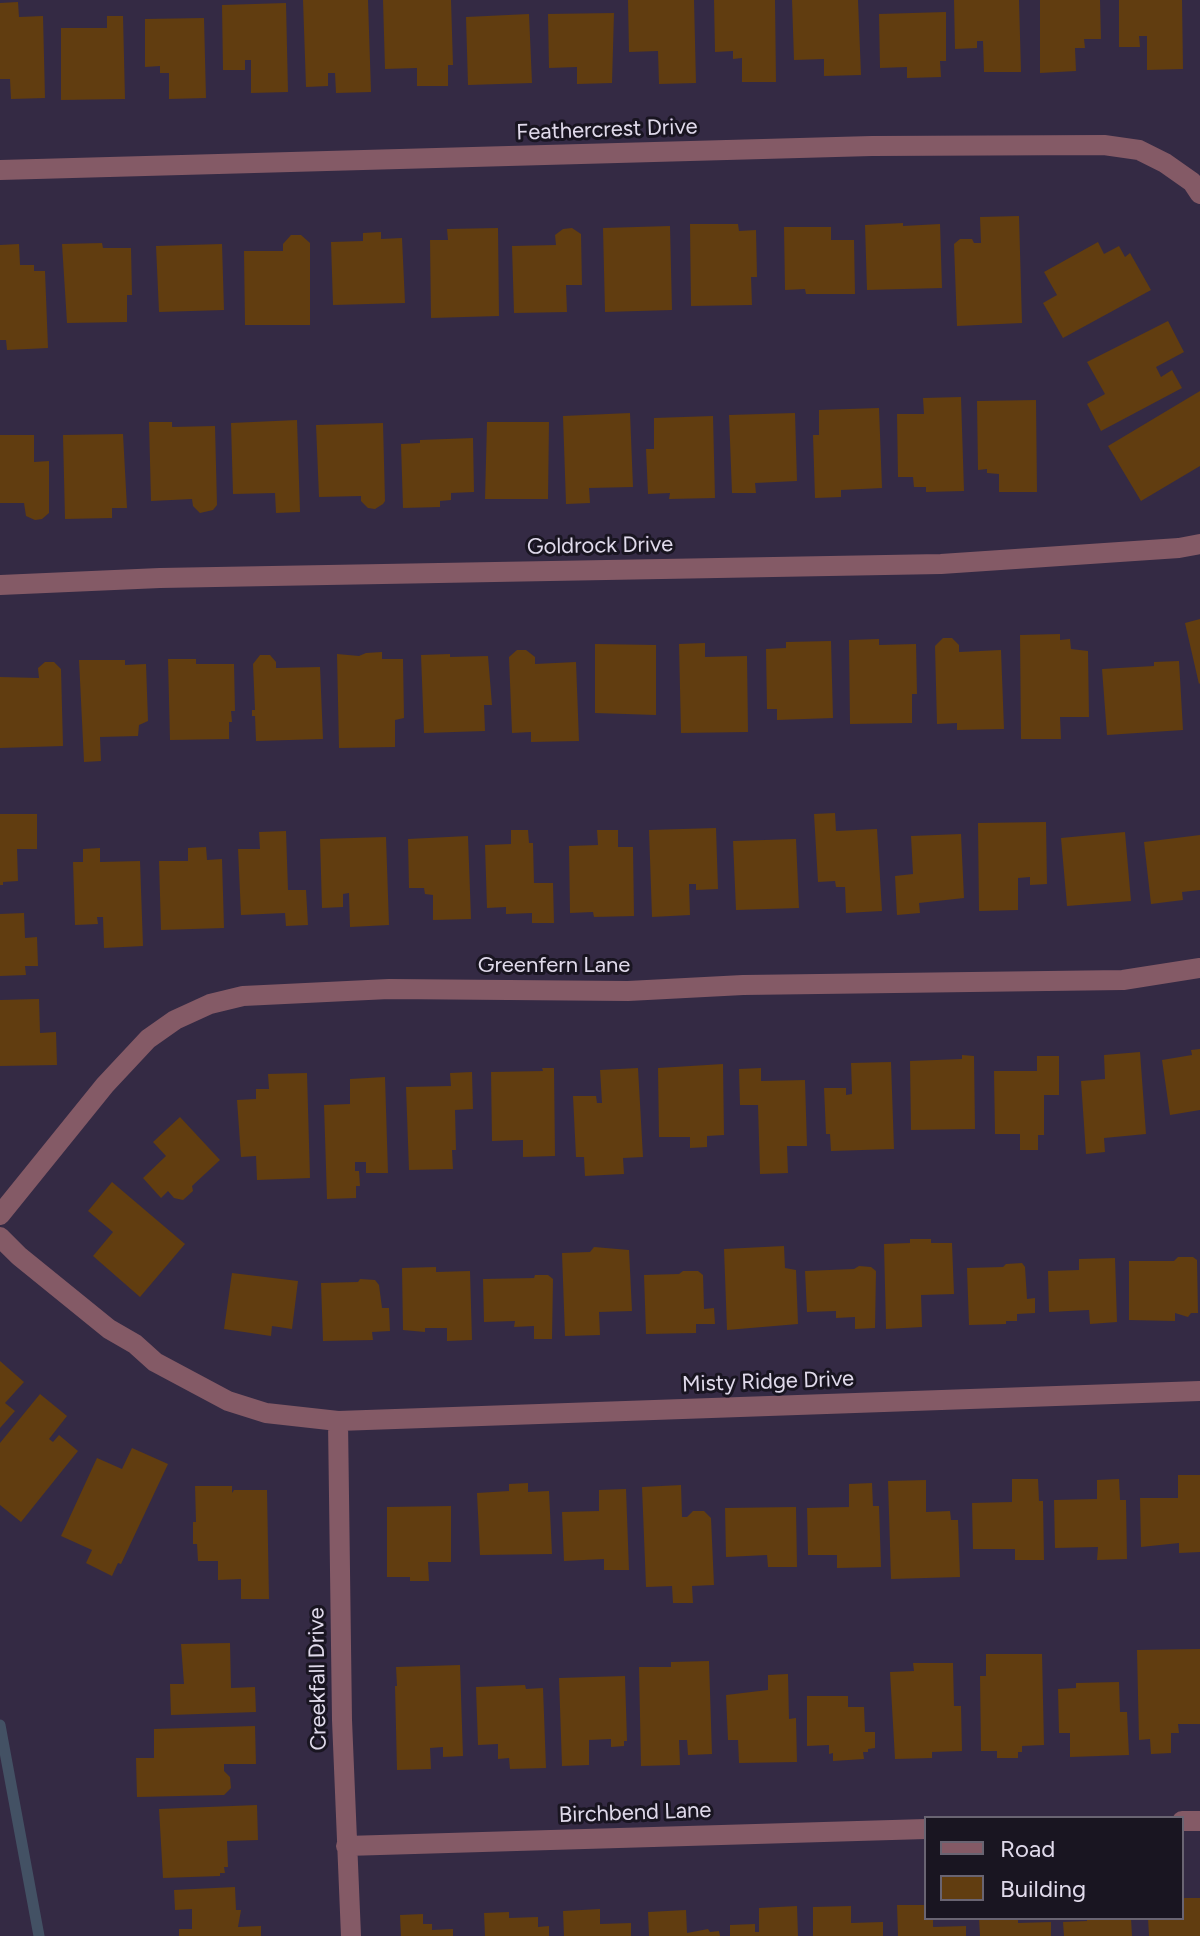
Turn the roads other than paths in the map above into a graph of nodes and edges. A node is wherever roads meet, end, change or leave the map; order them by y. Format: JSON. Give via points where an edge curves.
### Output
{"nodes":[{"id":1,"x":0,"y":170,"type":"edge"},
{"id":2,"x":1200,"y":194,"type":"edge"},
{"id":3,"x":1200,"y":544,"type":"edge"},
{"id":4,"x":0,"y":585,"type":"edge"},
{"id":5,"x":1200,"y":968,"type":"edge"},
{"id":6,"x":0,"y":1215,"type":"edge"},
{"id":7,"x":0,"y":1237,"type":"edge"},
{"id":8,"x":1200,"y":1391,"type":"edge"},
{"id":9,"x":338,"y":1421,"type":"junction"},
{"id":10,"x":924,"y":1829,"type":"edge"},
{"id":11,"x":346,"y":1846,"type":"junction"},
{"id":12,"x":351,"y":1936,"type":"edge"}],
"edges":[{"from":1,"to":2,"type":"street","name":"Feathercrest Drive","via":[[872,146],[1104,145],[1139,150],[1165,163]]},
{"from":3,"to":4,"type":"street","name":"Goldrock Drive","via":[[941,564]]},
{"from":5,"to":6,"type":"street","name":"Greenfern Lane","via":[[1123,980],[628,991],[389,989],[243,996],[198,1009],[148,1039]]},
{"from":7,"to":9,"type":"street","name":"Misty Ridge Drive","via":[[155,1362],[228,1401],[266,1413]]},
{"from":8,"to":9,"type":"street","name":"Misty Ridge Drive"},
{"from":9,"to":11,"type":"street","name":"Creekfall Drive"},
{"from":10,"to":11,"type":"street","name":"Birchbend Lane"},
{"from":11,"to":12,"type":"street","name":"Creekfall Drive"}]}
